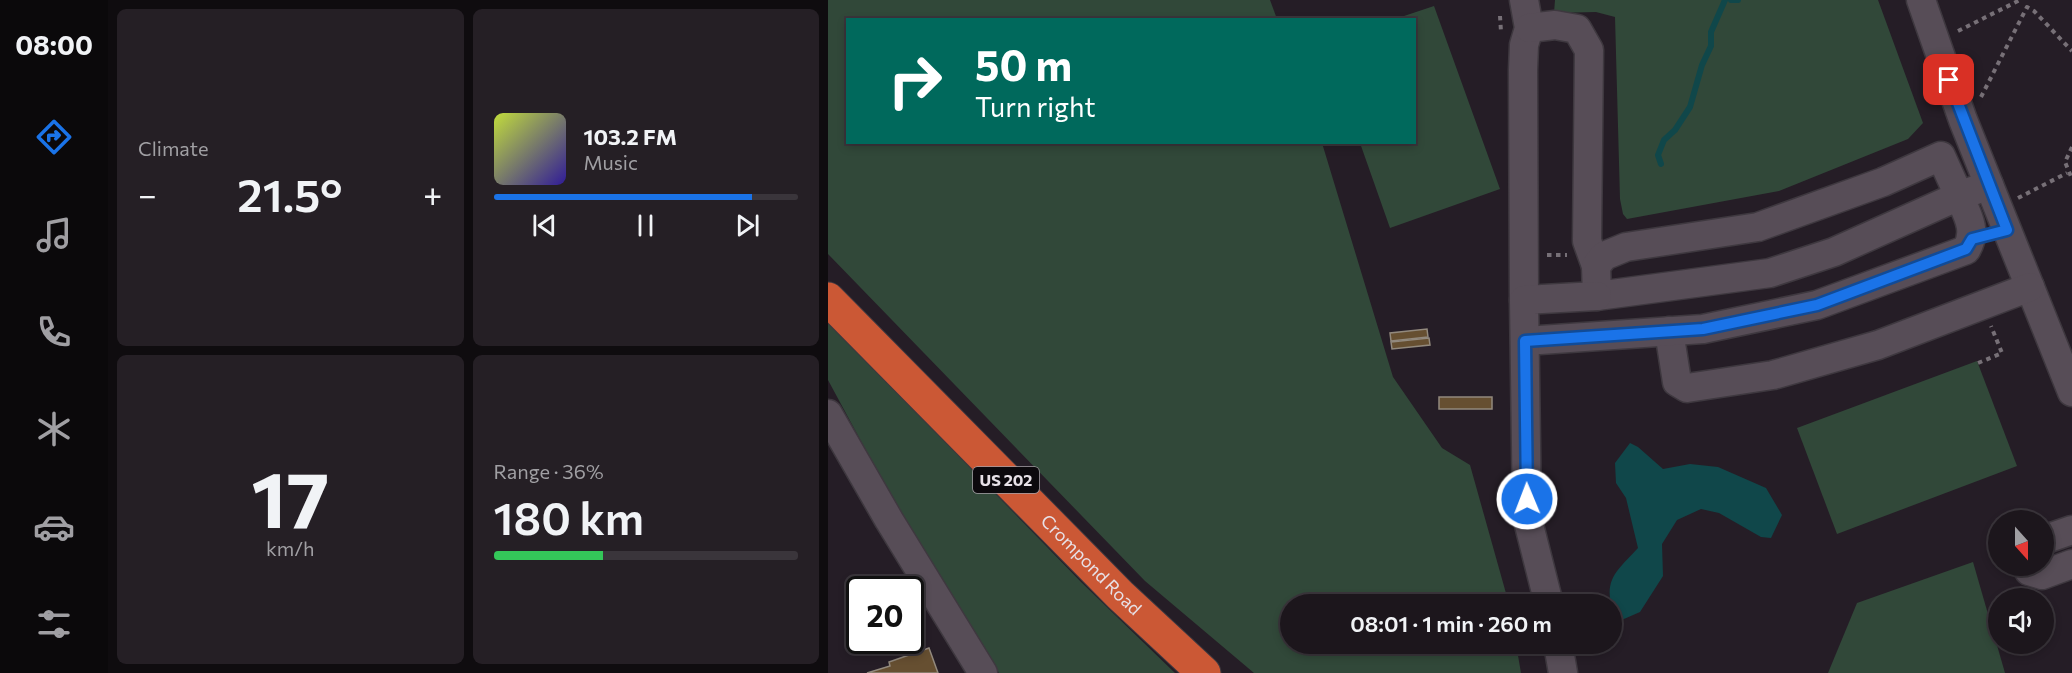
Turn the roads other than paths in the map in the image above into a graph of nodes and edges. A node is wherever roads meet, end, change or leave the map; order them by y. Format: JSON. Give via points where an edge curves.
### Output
{"nodes":[{"id":1,"x":1524,"y":0,"type":"edge"},
{"id":2,"x":1921,"y":0,"type":"edge"},
{"id":3,"x":1529,"y":28,"type":"junction"},
{"id":4,"x":1968,"y":132,"type":"junction"},
{"id":5,"x":1941,"y":156,"type":"junction"},
{"id":6,"x":2000,"y":187,"type":"junction"},
{"id":7,"x":1959,"y":196,"type":"junction"},
{"id":8,"x":2007,"y":230,"type":"junction"},
{"id":9,"x":1972,"y":239,"type":"junction"},
{"id":10,"x":1585,"y":261,"type":"junction"},
{"id":11,"x":2031,"y":287,"type":"junction"},
{"id":12,"x":1597,"y":296,"type":"junction"},
{"id":13,"x":828,"y":299,"type":"edge"},
{"id":14,"x":1524,"y":300,"type":"junction"},
{"id":15,"x":1669,"y":331,"type":"junction"},
{"id":16,"x":1525,"y":341,"type":"junction"},
{"id":17,"x":2072,"y":392,"type":"edge"},
{"id":18,"x":828,"y":414,"type":"edge"},
{"id":19,"x":2072,"y":530,"type":"edge"},
{"id":20,"x":2054,"y":536,"type":"edge"},
{"id":21,"x":2072,"y":564,"type":"edge"},
{"id":22,"x":2054,"y":571,"type":"edge"},
{"id":23,"x":1546,"y":594,"type":"edge"},
{"id":24,"x":1560,"y":654,"type":"edge"},
{"id":25,"x":982,"y":673,"type":"edge"},
{"id":26,"x":1204,"y":673,"type":"edge"},
{"id":27,"x":1563,"y":673,"type":"edge"}],
"edges":[{"from":1,"to":3,"type":"street"},
{"from":2,"to":4,"type":"street"},
{"from":3,"to":10,"type":"street","via":[[1555,25],[1578,29],[1589,50]]},
{"from":3,"to":14,"type":"street","via":[[1523,70]]},
{"from":4,"to":5,"type":"street"},
{"from":4,"to":6,"type":"street"},
{"from":5,"to":7,"type":"street"},
{"from":5,"to":10,"type":"street","via":[[1873,186],[1758,227],[1626,247]]},
{"from":6,"to":7,"type":"street"},
{"from":6,"to":8,"type":"street"},
{"from":7,"to":9,"type":"street"},
{"from":7,"to":12,"type":"street","via":[[1834,252],[1770,273]]},
{"from":8,"to":9,"type":"street"},
{"from":8,"to":11,"type":"street"},
{"from":9,"to":15,"type":"street","via":[[1966,249],[1817,305],[1703,329]]},
{"from":10,"to":12,"type":"street"},
{"from":11,"to":15,"type":"street","via":[[1878,345],[1794,369],[1687,388],[1677,382]]},
{"from":11,"to":17,"type":"street"},
{"from":12,"to":14,"type":"street"},
{"from":13,"to":26,"type":"highway","name":"Crompond Road","number":"US 202","via":[[1120,595]]},
{"from":14,"to":16,"type":"street"},
{"from":15,"to":16,"type":"street"},
{"from":16,"to":23,"type":"street","via":[[1527,517]]},
{"from":18,"to":25,"type":"street"},
{"from":19,"to":20,"type":"street"},
{"from":21,"to":22,"type":"street"},
{"from":24,"to":27,"type":"street"}]}
